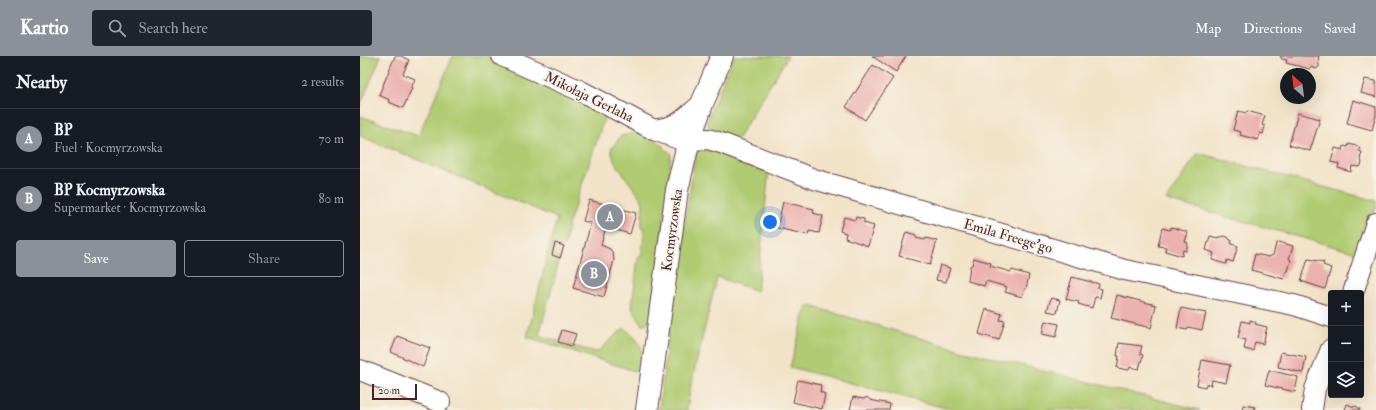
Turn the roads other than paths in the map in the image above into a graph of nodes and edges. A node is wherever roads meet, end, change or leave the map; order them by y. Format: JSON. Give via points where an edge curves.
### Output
{"nodes":[{"id":1,"x":502,"y":56,"type":"edge"},
{"id":2,"x":722,"y":56,"type":"edge"},
{"id":3,"x":702,"y":104,"type":"junction"},
{"id":4,"x":654,"y":130,"type":"junction"},
{"id":5,"x":690,"y":140,"type":"junction"},
{"id":6,"x":1376,"y":223,"type":"edge"},
{"id":7,"x":1354,"y":290,"type":"edge"},
{"id":8,"x":1328,"y":316,"type":"edge"},
{"id":9,"x":1328,"y":356,"type":"edge"},
{"id":10,"x":360,"y":370,"type":"edge"},
{"id":11,"x":440,"y":402,"type":"dead end"},
{"id":12,"x":647,"y":410,"type":"edge"},
{"id":13,"x":1312,"y":410,"type":"edge"}],
"edges":[{"from":1,"to":4,"type":"street","name":"Mikołaja Gerlaha","via":[[581,91]]},
{"from":2,"to":3,"type":"main road","name":"Kocmyrzowska"},
{"from":3,"to":4,"type":"street","via":[[680,122]]},
{"from":3,"to":5,"type":"main road","name":"Kocmyrzowska"},
{"from":4,"to":5,"type":"street","name":"Mikołaja Gerlaha"},
{"from":5,"to":8,"type":"street","name":"Emila Freege'go","via":[[721,143],[814,179],[1125,270],[1294,305]]},
{"from":5,"to":12,"type":"main road","name":"Kocmyrzowska","via":[[677,190]]},
{"from":6,"to":7,"type":"street"},
{"from":9,"to":13,"type":"street","via":[[1315,389]]},
{"from":10,"to":11,"type":"street"}]}
